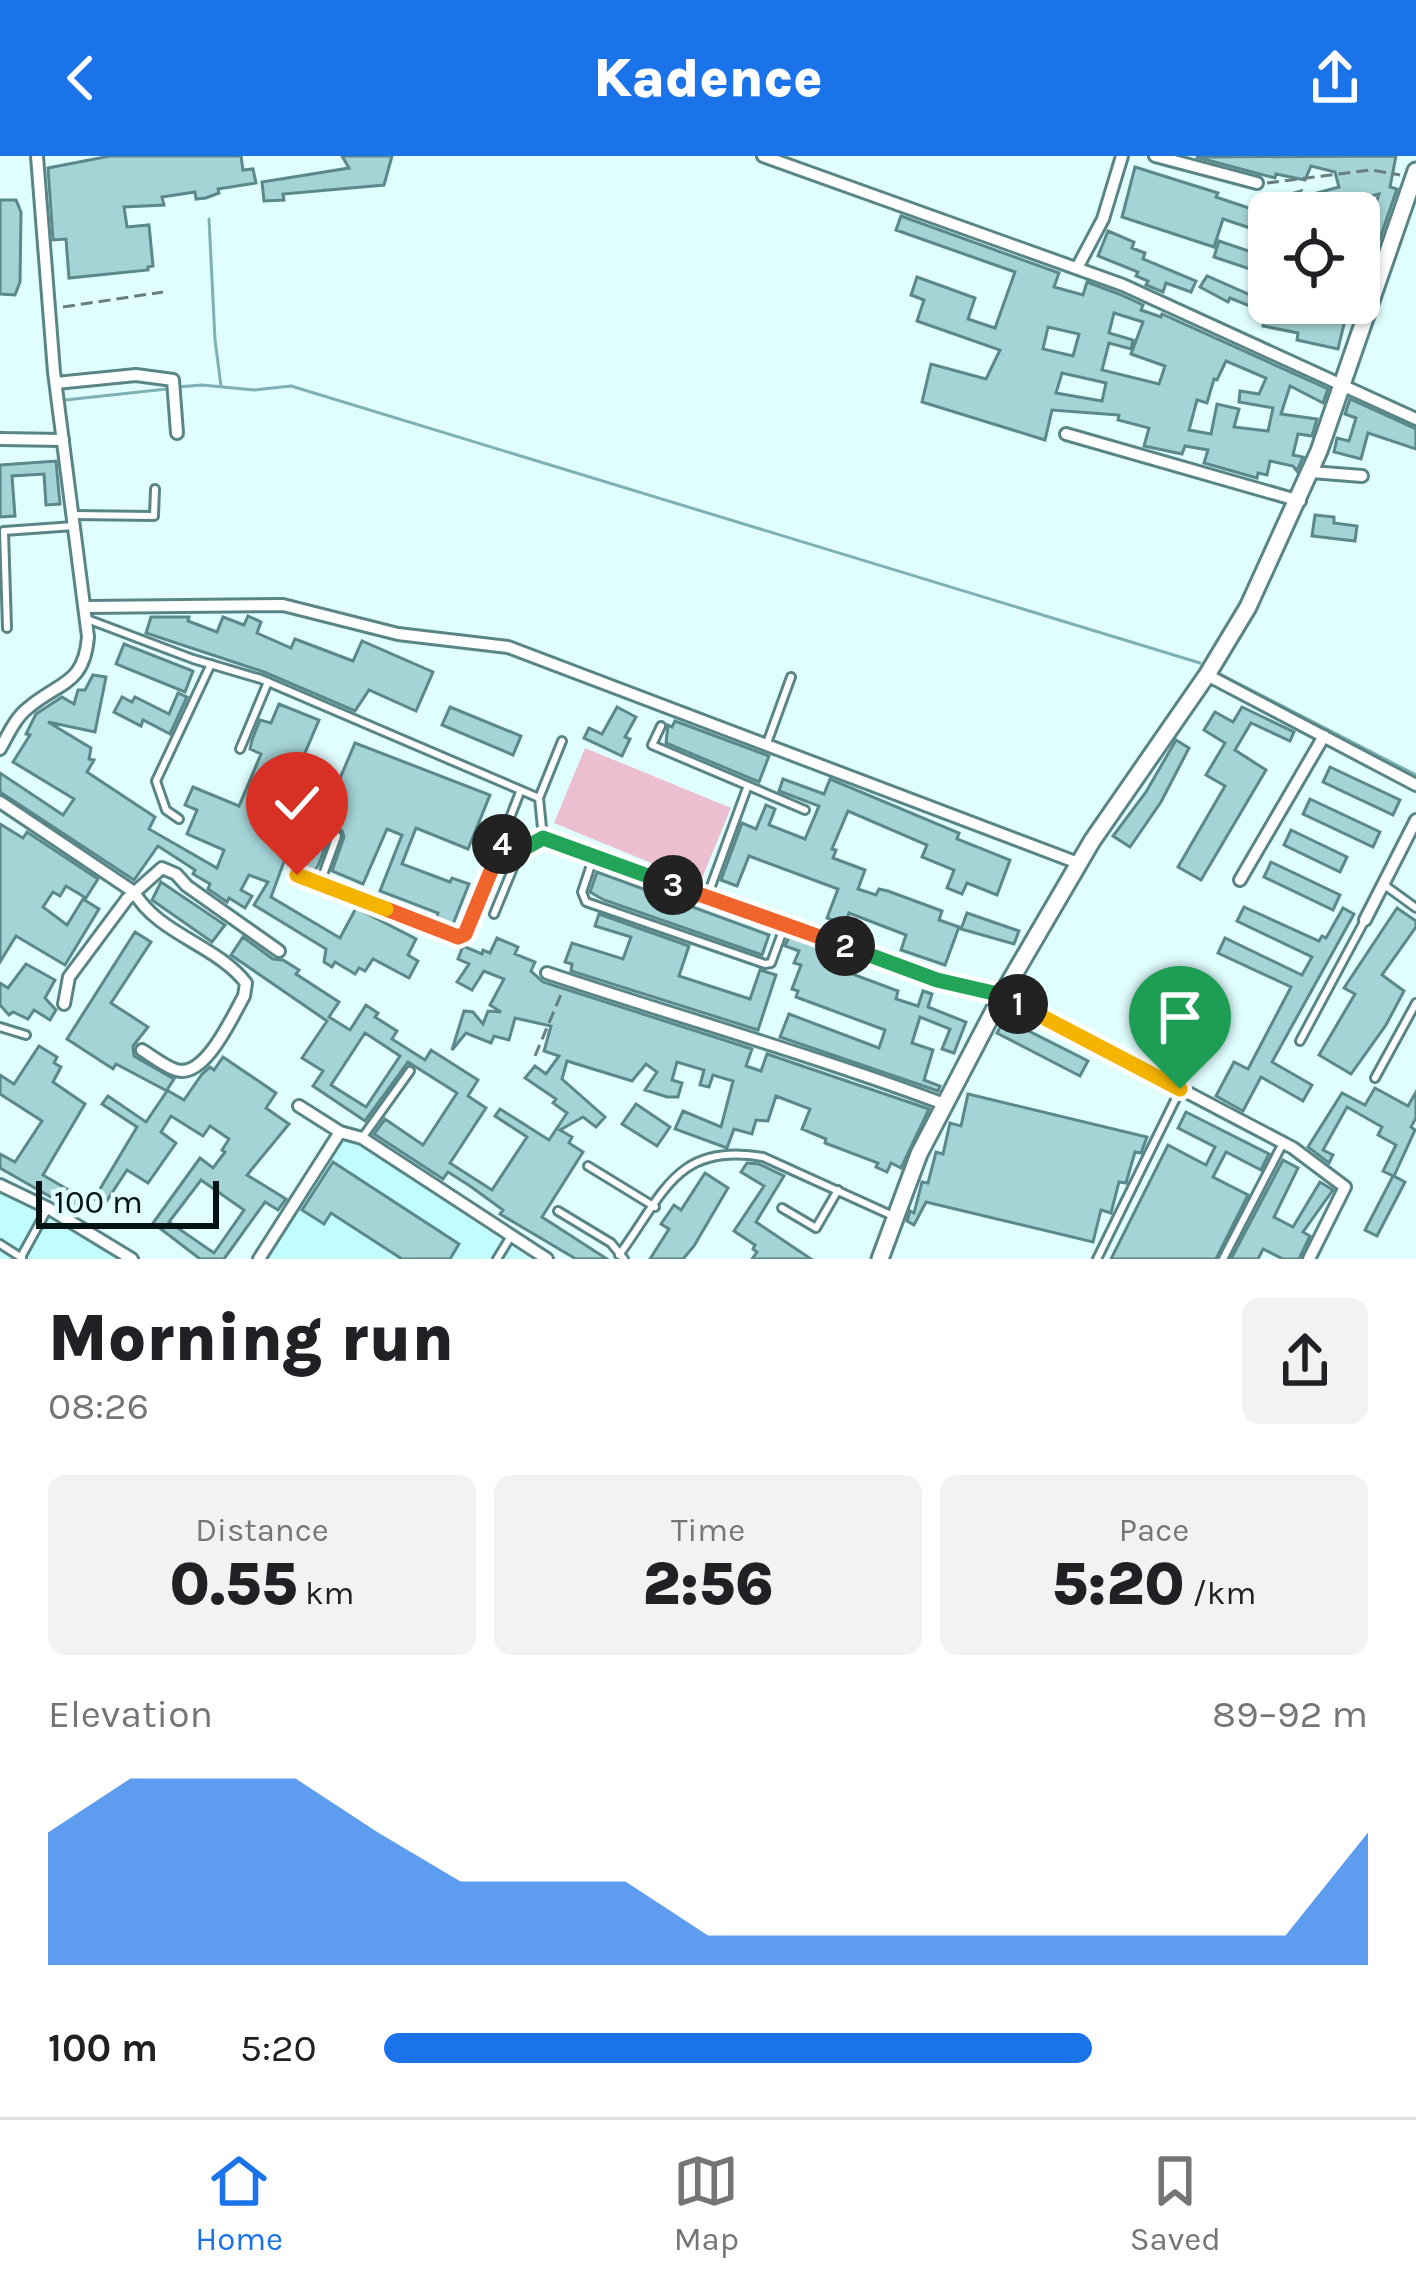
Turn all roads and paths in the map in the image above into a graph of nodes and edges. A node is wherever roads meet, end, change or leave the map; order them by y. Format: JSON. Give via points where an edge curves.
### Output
{"nodes":[{"id":1,"x":37,"y":156,"type":"edge"},
{"id":2,"x":763,"y":156,"type":"edge"},
{"id":3,"x":1122,"y":156,"type":"edge"},
{"id":4,"x":1155,"y":156,"type":"edge"},
{"id":5,"x":1415,"y":175,"type":"edge"},
{"id":6,"x":1258,"y":183,"type":"joint"},
{"id":7,"x":1077,"y":268,"type":"junction"},
{"id":8,"x":164,"y":292,"type":"dead end"},
{"id":9,"x":49,"y":308,"type":"junction"},
{"id":10,"x":56,"y":383,"type":"junction"},
{"id":11,"x":1344,"y":384,"type":"junction"},
{"id":12,"x":1416,"y":419,"type":"edge"},
{"id":13,"x":177,"y":433,"type":"dead end"},
{"id":14,"x":1066,"y":434,"type":"dead end"},
{"id":15,"x":0,"y":440,"type":"edge"},
{"id":16,"x":63,"y":440,"type":"junction"},
{"id":17,"x":1311,"y":472,"type":"junction"},
{"id":18,"x":1362,"y":476,"type":"dead end"},
{"id":19,"x":154,"y":489,"type":"dead end"},
{"id":20,"x":1300,"y":501,"type":"junction"},
{"id":21,"x":74,"y":521,"type":"junction"},
{"id":22,"x":2,"y":531,"type":"edge"},
{"id":23,"x":87,"y":613,"type":"junction"},
{"id":24,"x":7,"y":628,"type":"dead end"},
{"id":25,"x":211,"y":664,"type":"junction"},
{"id":26,"x":1207,"y":675,"type":"junction"},
{"id":27,"x":791,"y":677,"type":"dead end"},
{"id":28,"x":268,"y":682,"type":"junction"},
{"id":29,"x":661,"y":726,"type":"dead end"},
{"id":30,"x":1324,"y":736,"type":"junction"},
{"id":31,"x":562,"y":741,"type":"dead end"},
{"id":32,"x":767,"y":742,"type":"junction"},
{"id":33,"x":0,"y":749,"type":"edge"},
{"id":34,"x":240,"y":749,"type":"dead end"},
{"id":35,"x":1416,"y":785,"type":"edge"},
{"id":36,"x":747,"y":788,"type":"junction"},
{"id":37,"x":520,"y":791,"type":"junction"},
{"id":38,"x":539,"y":798,"type":"junction"},
{"id":39,"x":0,"y":802,"type":"edge"},
{"id":40,"x":805,"y":810,"type":"dead end"},
{"id":41,"x":179,"y":819,"type":"dead end"},
{"id":42,"x":1416,"y":820,"type":"edge"},
{"id":43,"x":314,"y":826,"type":"dead end"},
{"id":44,"x":543,"y":838,"type":"junction"},
{"id":45,"x":1412,"y":839,"type":"edge"},
{"id":46,"x":501,"y":844,"type":"junction"},
{"id":47,"x":520,"y":851,"type":"junction"},
{"id":48,"x":594,"y":856,"type":"junction"},
{"id":49,"x":1078,"y":863,"type":"junction"},
{"id":50,"x":297,"y":875,"type":"dead end"},
{"id":51,"x":1240,"y":880,"type":"dead end"},
{"id":52,"x":320,"y":884,"type":"junction"},
{"id":53,"x":1383,"y":884,"type":"junction"},
{"id":54,"x":134,"y":892,"type":"junction"},
{"id":55,"x":707,"y":897,"type":"junction"},
{"id":56,"x":1416,"y":908,"type":"edge"},
{"id":57,"x":494,"y":914,"type":"dead end"},
{"id":58,"x":1365,"y":920,"type":"joint"},
{"id":59,"x":785,"y":925,"type":"junction"},
{"id":60,"x":279,"y":951,"type":"dead end"},
{"id":61,"x":547,"y":973,"type":"dead end"},
{"id":62,"x":567,"y":980,"type":"junction"},
{"id":63,"x":1002,"y":995,"type":"junction"},
{"id":64,"x":64,"y":1004,"type":"dead end"},
{"id":65,"x":1416,"y":1004,"type":"edge"},
{"id":66,"x":0,"y":1027,"type":"edge"},
{"id":67,"x":26,"y":1034,"type":"dead end"},
{"id":68,"x":1300,"y":1041,"type":"dead end"},
{"id":69,"x":142,"y":1050,"type":"dead end"},
{"id":70,"x":535,"y":1057,"type":"dead end"},
{"id":71,"x":410,"y":1071,"type":"dead end"},
{"id":72,"x":1376,"y":1078,"type":"dead end"},
{"id":73,"x":1180,"y":1089,"type":"junction"},
{"id":74,"x":944,"y":1104,"type":"junction"},
{"id":75,"x":299,"y":1106,"type":"dead end"},
{"id":76,"x":340,"y":1132,"type":"junction"},
{"id":77,"x":362,"y":1138,"type":"junction"},
{"id":78,"x":1282,"y":1143,"type":"junction"},
{"id":79,"x":588,"y":1166,"type":"dead end"},
{"id":80,"x":0,"y":1185,"type":"edge"},
{"id":81,"x":838,"y":1190,"type":"junction"},
{"id":82,"x":655,"y":1207,"type":"junction"},
{"id":83,"x":48,"y":1208,"type":"junction"},
{"id":84,"x":782,"y":1208,"type":"dead end"},
{"id":85,"x":557,"y":1210,"type":"dead end"},
{"id":86,"x":893,"y":1216,"type":"junction"},
{"id":87,"x":511,"y":1236,"type":"junction"},
{"id":88,"x":0,"y":1244,"type":"edge"},
{"id":89,"x":622,"y":1257,"type":"edge"},
{"id":90,"x":22,"y":1258,"type":"edge"},
{"id":91,"x":132,"y":1259,"type":"edge"},
{"id":92,"x":259,"y":1259,"type":"edge"},
{"id":93,"x":497,"y":1259,"type":"edge"},
{"id":94,"x":547,"y":1259,"type":"edge"},
{"id":95,"x":880,"y":1259,"type":"edge"},
{"id":96,"x":1096,"y":1259,"type":"edge"},
{"id":97,"x":1223,"y":1259,"type":"edge"},
{"id":98,"x":1309,"y":1259,"type":"edge"}],
"edges":[{"from":1,"to":9,"type":"street"},
{"from":2,"to":7,"type":"street"},
{"from":3,"to":7,"type":"street"},
{"from":4,"to":6,"type":"street"},
{"from":5,"to":6,"type":"path","via":[[1371,170]]},
{"from":5,"to":11,"type":"street"},
{"from":7,"to":11,"type":"street"},
{"from":8,"to":9,"type":"path"},
{"from":9,"to":10,"type":"street"},
{"from":10,"to":13,"type":"street","via":[[158,376],[176,387]]},
{"from":10,"to":16,"type":"street"},
{"from":11,"to":12,"type":"street"},
{"from":11,"to":17,"type":"street"},
{"from":14,"to":20,"type":"street"},
{"from":15,"to":16,"type":"street"},
{"from":16,"to":21,"type":"street"},
{"from":17,"to":18,"type":"street"},
{"from":17,"to":20,"type":"street"},
{"from":19,"to":21,"type":"lane","via":[[154,516]]},
{"from":20,"to":26,"type":"street"},
{"from":21,"to":22,"type":"lane"},
{"from":21,"to":23,"type":"street"},
{"from":22,"to":24,"type":"lane"},
{"from":23,"to":25,"type":"lane"},
{"from":23,"to":32,"type":"street","via":[[283,605],[398,634],[508,647]]},
{"from":23,"to":33,"type":"street","via":[[78,674],[24,710]]},
{"from":25,"to":28,"type":"lane"},
{"from":25,"to":41,"type":"lane","via":[[156,781],[166,810]]},
{"from":26,"to":30,"type":"street"},
{"from":26,"to":49,"type":"street"},
{"from":27,"to":32,"type":"lane"},
{"from":28,"to":34,"type":"lane"},
{"from":28,"to":37,"type":"lane"},
{"from":29,"to":36,"type":"lane","via":[[652,746]]},
{"from":30,"to":35,"type":"street"},
{"from":30,"to":51,"type":"street"},
{"from":31,"to":38,"type":"lane"},
{"from":32,"to":49,"type":"street"},
{"from":36,"to":40,"type":"lane"},
{"from":36,"to":55,"type":"lane"},
{"from":37,"to":38,"type":"lane"},
{"from":37,"to":46,"type":"lane"},
{"from":38,"to":44,"type":"lane"},
{"from":39,"to":54,"type":"street"},
{"from":42,"to":45,"type":"street"},
{"from":43,"to":52,"type":"lane","via":[[337,836]]},
{"from":44,"to":47,"type":"lane"},
{"from":44,"to":48,"type":"lane"},
{"from":45,"to":53,"type":"street"},
{"from":46,"to":47,"type":"lane"},
{"from":46,"to":52,"type":"lane","via":[[458,937]]},
{"from":47,"to":57,"type":"lane"},
{"from":48,"to":55,"type":"lane"},
{"from":48,"to":59,"type":"lane","via":[[582,892],[608,910],[765,964]]},
{"from":49,"to":63,"type":"street"},
{"from":50,"to":52,"type":"lane"},
{"from":53,"to":56,"type":"lane"},
{"from":53,"to":58,"type":"street"},
{"from":54,"to":60,"type":"street","via":[[162,868]]},
{"from":54,"to":64,"type":"street","via":[[69,976]]},
{"from":54,"to":69,"type":"street","via":[[246,983],[201,1064],[177,1071]]},
{"from":55,"to":59,"type":"lane"},
{"from":58,"to":68,"type":"lane"},
{"from":59,"to":63,"type":"lane"},
{"from":61,"to":62,"type":"street"},
{"from":62,"to":70,"type":"path"},
{"from":62,"to":74,"type":"street"},
{"from":63,"to":73,"type":"street"},
{"from":63,"to":74,"type":"street"},
{"from":65,"to":72,"type":"lane"},
{"from":66,"to":67,"type":"lane"},
{"from":71,"to":77,"type":"lane"},
{"from":73,"to":78,"type":"street"},
{"from":73,"to":96,"type":"lane"},
{"from":74,"to":86,"type":"street"},
{"from":75,"to":76,"type":"street"},
{"from":76,"to":77,"type":"street"},
{"from":76,"to":92,"type":"street"},
{"from":77,"to":87,"type":"street"},
{"from":78,"to":97,"type":"lane"},
{"from":78,"to":98,"type":"street","via":[[1345,1186]]},
{"from":79,"to":82,"type":"lane"},
{"from":80,"to":83,"type":"street"},
{"from":81,"to":82,"type":"lane","via":[[763,1156],[702,1156]]},
{"from":81,"to":84,"type":"lane","via":[[816,1228]]},
{"from":81,"to":86,"type":"lane"},
{"from":82,"to":89,"type":"lane"},
{"from":83,"to":90,"type":"lane"},
{"from":83,"to":91,"type":"street"},
{"from":85,"to":89,"type":"lane"},
{"from":86,"to":95,"type":"street"},
{"from":87,"to":93,"type":"lane"},
{"from":87,"to":94,"type":"street"},
{"from":88,"to":90,"type":"lane"}]}
